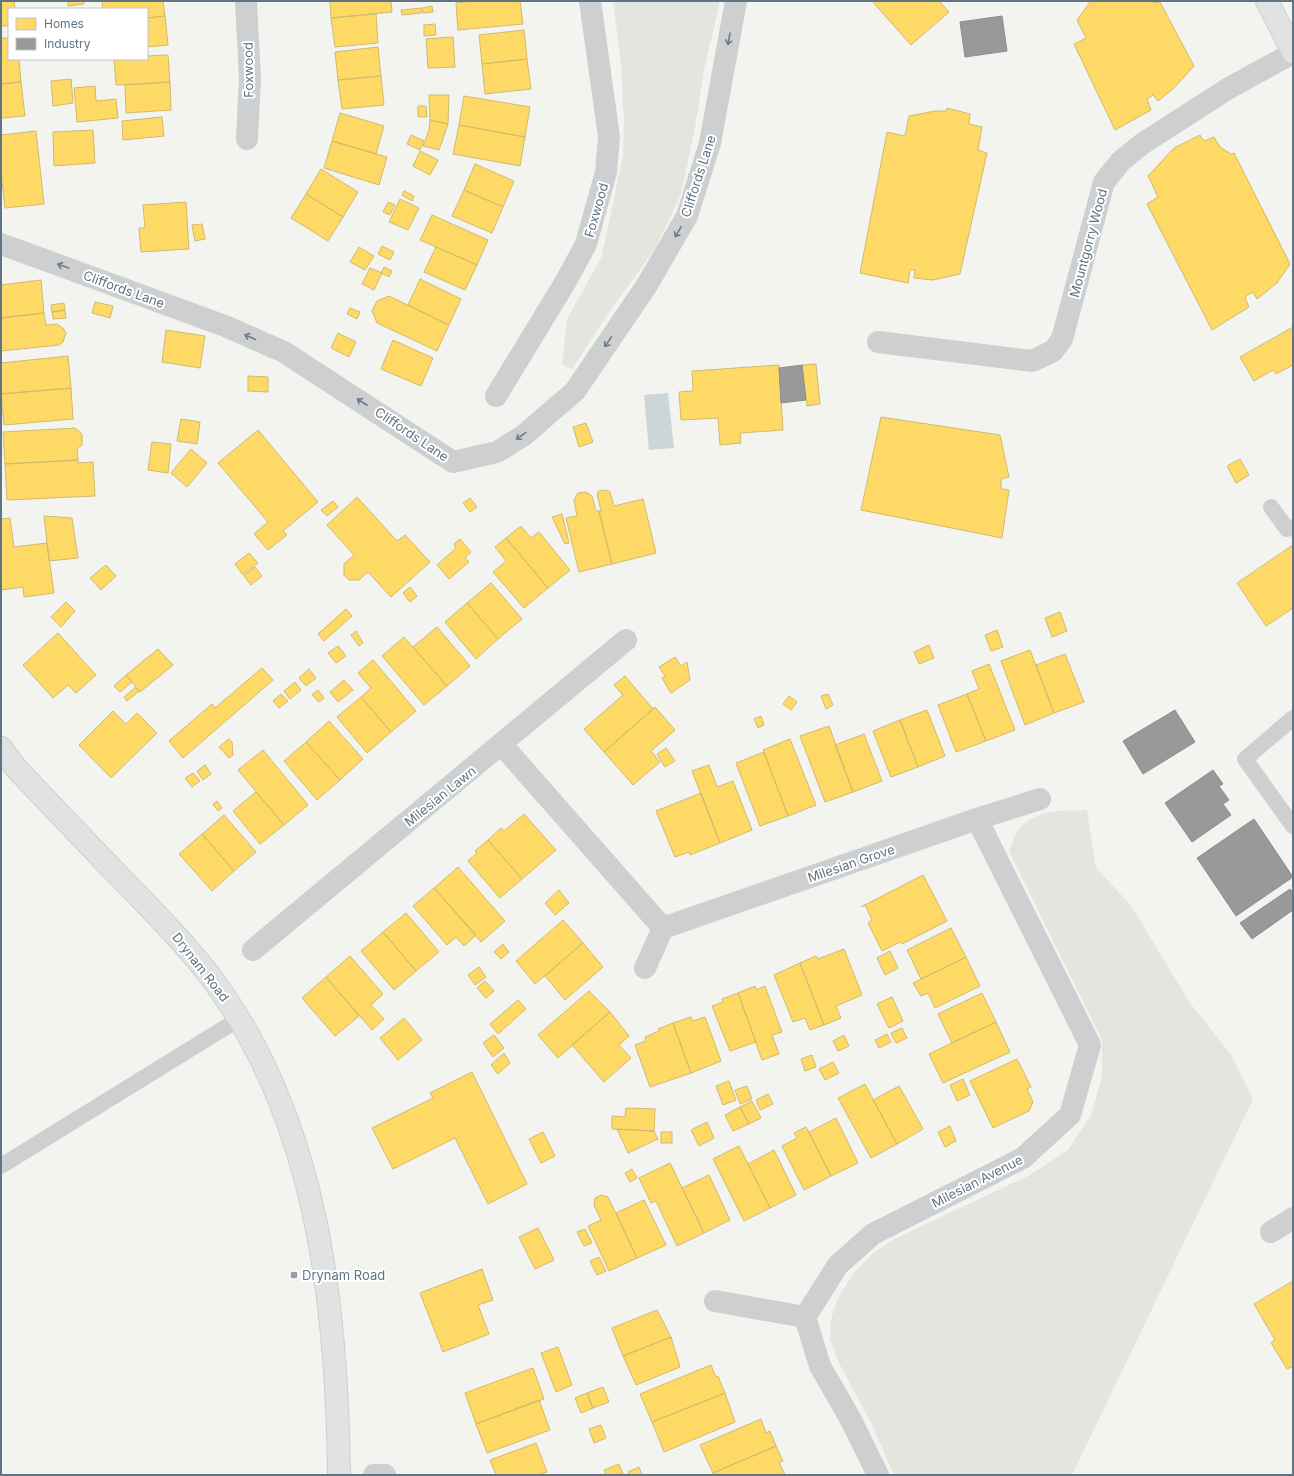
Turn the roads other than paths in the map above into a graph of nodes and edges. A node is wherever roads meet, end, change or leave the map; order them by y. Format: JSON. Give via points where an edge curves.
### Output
{"nodes":[{"id":1,"x":246,"y":1,"type":"edge"},
{"id":2,"x":590,"y":1,"type":"edge"},
{"id":3,"x":736,"y":1,"type":"edge"},
{"id":4,"x":1267,"y":1,"type":"edge"},
{"id":5,"x":1293,"y":52,"type":"edge"},
{"id":6,"x":247,"y":139,"type":"dead end"},
{"id":7,"x":1,"y":244,"type":"edge"},
{"id":8,"x":878,"y":342,"type":"dead end"},
{"id":9,"x":496,"y":396,"type":"dead end"},
{"id":10,"x":1271,"y":507,"type":"dead end"},
{"id":11,"x":1293,"y":526,"type":"edge"},
{"id":12,"x":626,"y":640,"type":"dead end"},
{"id":13,"x":1293,"y":718,"type":"edge"},
{"id":14,"x":502,"y":745,"type":"junction"},
{"id":15,"x":1,"y":748,"type":"edge"},
{"id":16,"x":1040,"y":799,"type":"dead end"},
{"id":17,"x":977,"y":819,"type":"junction"},
{"id":18,"x":1293,"y":826,"type":"edge"},
{"id":19,"x":663,"y":928,"type":"junction"},
{"id":20,"x":253,"y":950,"type":"dead end"},
{"id":21,"x":645,"y":968,"type":"dead end"},
{"id":22,"x":240,"y":1018,"type":"junction"},
{"id":23,"x":1,"y":1166,"type":"edge"},
{"id":24,"x":1293,"y":1218,"type":"edge"},
{"id":25,"x":1271,"y":1232,"type":"dead end"},
{"id":26,"x":715,"y":1301,"type":"dead end"},
{"id":27,"x":805,"y":1317,"type":"junction"},
{"id":28,"x":339,"y":1475,"type":"edge"},
{"id":29,"x":374,"y":1475,"type":"edge"},
{"id":30,"x":385,"y":1475,"type":"edge"},
{"id":31,"x":878,"y":1475,"type":"edge"}],
"edges":[{"from":1,"to":6,"type":"street","name":"Foxwood","via":[[250,79]]},
{"from":2,"to":9,"type":"street","name":"Foxwood","via":[[609,137],[606,172],[586,244]]},
{"from":3,"to":7,"type":"street","name":"Cliffords Lane","one_way":true,"via":[[710,143],[686,216],[646,285],[575,391],[522,436],[497,452],[453,462],[284,352],[226,326]]},
{"from":4,"to":5,"type":"street"},
{"from":5,"to":8,"type":"street","name":"Mountgorry Wood","via":[[1229,88],[1142,144],[1121,161],[1108,176],[1104,182],[1062,339],[1053,351],[1032,361]]},
{"from":10,"to":11,"type":"lane","via":[[1287,530]]},
{"from":12,"to":14,"type":"street","name":"Milesian Lawn"},
{"from":13,"to":18,"type":"lane","via":[[1245,759]]},
{"from":14,"to":19,"type":"street"},
{"from":14,"to":20,"type":"street","name":"Milesian Lawn"},
{"from":15,"to":22,"type":"street","name":"Drynam Road","via":[[16,768],[173,932],[210,976]]},
{"from":16,"to":17,"type":"street","name":"Milesian Grove"},
{"from":17,"to":19,"type":"street","name":"Milesian Grove"},
{"from":17,"to":27,"type":"street","name":"Milesian Avenue","via":[[1090,1045],[1070,1115],[1023,1158],[873,1234],[838,1265]]},
{"from":19,"to":21,"type":"street"},
{"from":22,"to":23,"type":"lane"},
{"from":22,"to":28,"type":"street","name":"Drynam Road","via":[[261,1058],[293,1133],[307,1185],[326,1275],[331,1314],[338,1400]]},
{"from":24,"to":25,"type":"street"},
{"from":26,"to":27,"type":"street"},
{"from":27,"to":31,"type":"street","via":[[820,1366],[851,1420]]},
{"from":29,"to":30,"type":"street"}]}
